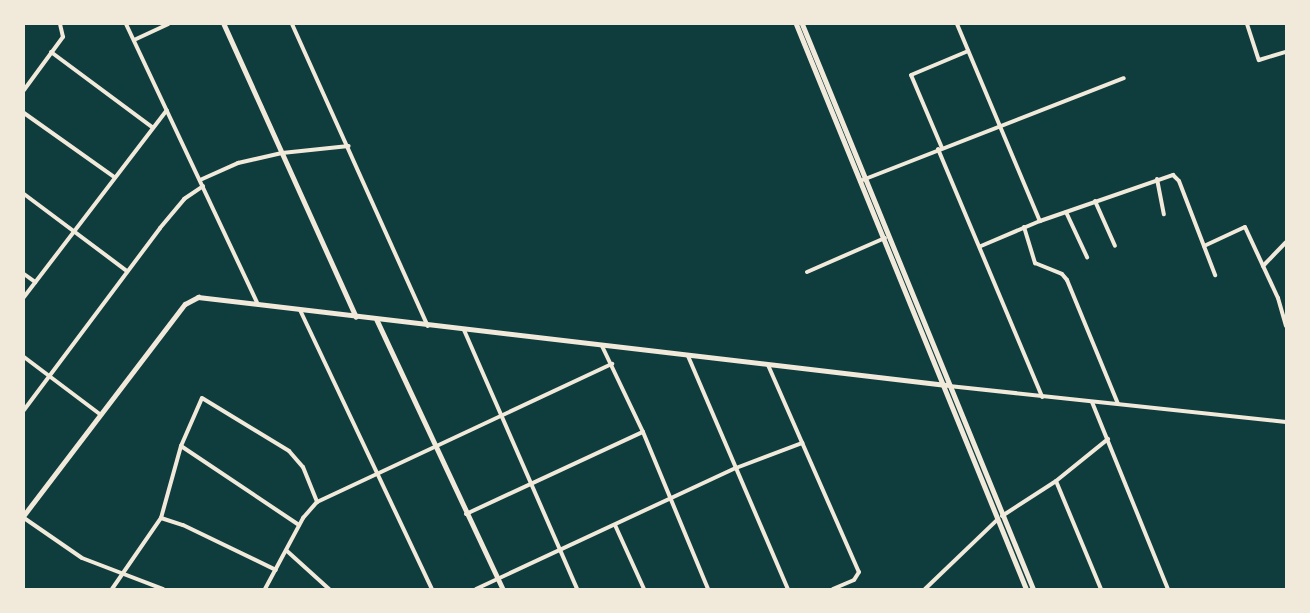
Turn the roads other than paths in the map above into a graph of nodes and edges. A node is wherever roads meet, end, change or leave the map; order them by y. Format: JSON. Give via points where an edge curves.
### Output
{"nodes":[{"id":1,"x":60,"y":24,"type":"edge"},
{"id":2,"x":126,"y":24,"type":"edge"},
{"id":3,"x":168,"y":24,"type":"edge"},
{"id":4,"x":224,"y":24,"type":"edge"},
{"id":5,"x":292,"y":24,"type":"edge"},
{"id":6,"x":796,"y":24,"type":"edge"},
{"id":7,"x":802,"y":24,"type":"edge"},
{"id":8,"x":957,"y":24,"type":"edge"},
{"id":9,"x":1247,"y":24,"type":"edge"},
{"id":10,"x":134,"y":40,"type":"junction"},
{"id":11,"x":968,"y":51,"type":"junction"},
{"id":12,"x":51,"y":52,"type":"junction"},
{"id":13,"x":1286,"y":52,"type":"edge"},
{"id":14,"x":1124,"y":78,"type":"dead end"},
{"id":15,"x":24,"y":90,"type":"edge"},
{"id":16,"x":832,"y":106,"type":"junction"},
{"id":17,"x":166,"y":110,"type":"junction"},
{"id":18,"x":24,"y":113,"type":"edge"},
{"id":19,"x":999,"y":126,"type":"junction"},
{"id":20,"x":152,"y":127,"type":"junction"},
{"id":21,"x":349,"y":146,"type":"junction"},
{"id":22,"x":940,"y":148,"type":"junction"},
{"id":23,"x":282,"y":153,"type":"junction"},
{"id":24,"x":114,"y":177,"type":"junction"},
{"id":25,"x":862,"y":179,"type":"junction"},
{"id":26,"x":1157,"y":179,"type":"junction"},
{"id":27,"x":200,"y":180,"type":"junction"},
{"id":28,"x":203,"y":186,"type":"junction"},
{"id":29,"x":24,"y":194,"type":"edge"},
{"id":30,"x":1095,"y":201,"type":"junction"},
{"id":31,"x":1066,"y":212,"type":"junction"},
{"id":32,"x":1164,"y":214,"type":"dead end"},
{"id":33,"x":1040,"y":221,"type":"junction"},
{"id":34,"x":1024,"y":227,"type":"junction"},
{"id":35,"x":72,"y":231,"type":"junction"},
{"id":36,"x":886,"y":238,"type":"junction"},
{"id":37,"x":1286,"y":242,"type":"edge"},
{"id":38,"x":981,"y":246,"type":"junction"},
{"id":39,"x":1115,"y":246,"type":"dead end"},
{"id":40,"x":1204,"y":246,"type":"junction"},
{"id":41,"x":1086,"y":257,"type":"dead end"},
{"id":42,"x":1263,"y":266,"type":"junction"},
{"id":43,"x":127,"y":271,"type":"junction"},
{"id":44,"x":807,"y":272,"type":"dead end"},
{"id":45,"x":24,"y":274,"type":"edge"},
{"id":46,"x":1215,"y":275,"type":"dead end"},
{"id":47,"x":35,"y":282,"type":"junction"},
{"id":48,"x":24,"y":297,"type":"edge"},
{"id":49,"x":258,"y":304,"type":"junction"},
{"id":50,"x":300,"y":310,"type":"junction"},
{"id":51,"x":356,"y":317,"type":"junction"},
{"id":52,"x":377,"y":320,"type":"junction"},
{"id":53,"x":428,"y":326,"type":"junction"},
{"id":54,"x":1286,"y":326,"type":"edge"},
{"id":55,"x":464,"y":330,"type":"junction"},
{"id":56,"x":602,"y":346,"type":"junction"},
{"id":57,"x":688,"y":356,"type":"junction"},
{"id":58,"x":24,"y":357,"type":"edge"},
{"id":59,"x":612,"y":364,"type":"junction"},
{"id":60,"x":768,"y":365,"type":"junction"},
{"id":61,"x":49,"y":377,"type":"junction"},
{"id":62,"x":942,"y":385,"type":"junction"},
{"id":63,"x":949,"y":386,"type":"junction"},
{"id":64,"x":1042,"y":396,"type":"junction"},
{"id":65,"x":1092,"y":402,"type":"junction"},
{"id":66,"x":1118,"y":404,"type":"junction"},
{"id":67,"x":24,"y":410,"type":"edge"},
{"id":68,"x":101,"y":415,"type":"junction"},
{"id":69,"x":500,"y":416,"type":"junction"},
{"id":70,"x":1286,"y":422,"type":"edge"},
{"id":71,"x":643,"y":432,"type":"junction"},
{"id":72,"x":1108,"y":439,"type":"junction"},
{"id":73,"x":802,"y":443,"type":"junction"},
{"id":74,"x":434,"y":445,"type":"junction"},
{"id":75,"x":181,"y":446,"type":"junction"},
{"id":76,"x":736,"y":468,"type":"junction"},
{"id":77,"x":376,"y":474,"type":"junction"},
{"id":78,"x":1056,"y":481,"type":"junction"},
{"id":79,"x":530,"y":482,"type":"junction"},
{"id":80,"x":672,"y":498,"type":"junction"},
{"id":81,"x":317,"y":502,"type":"junction"},
{"id":82,"x":466,"y":514,"type":"junction"},
{"id":83,"x":24,"y":516,"type":"edge"},
{"id":84,"x":161,"y":518,"type":"junction"},
{"id":85,"x":1000,"y":518,"type":"junction"},
{"id":86,"x":299,"y":525,"type":"junction"},
{"id":87,"x":615,"y":525,"type":"junction"},
{"id":88,"x":559,"y":550,"type":"junction"},
{"id":89,"x":287,"y":551,"type":"junction"},
{"id":90,"x":276,"y":570,"type":"junction"},
{"id":91,"x":122,"y":573,"type":"junction"},
{"id":92,"x":498,"y":579,"type":"junction"},
{"id":93,"x":112,"y":589,"type":"edge"},
{"id":94,"x":163,"y":589,"type":"edge"},
{"id":95,"x":265,"y":589,"type":"edge"},
{"id":96,"x":329,"y":589,"type":"edge"},
{"id":97,"x":432,"y":589,"type":"edge"},
{"id":98,"x":476,"y":589,"type":"edge"},
{"id":99,"x":503,"y":589,"type":"edge"},
{"id":100,"x":577,"y":589,"type":"edge"},
{"id":101,"x":644,"y":589,"type":"edge"},
{"id":102,"x":708,"y":589,"type":"edge"},
{"id":103,"x":788,"y":589,"type":"edge"},
{"id":104,"x":833,"y":589,"type":"edge"},
{"id":105,"x":924,"y":589,"type":"edge"},
{"id":106,"x":1026,"y":589,"type":"edge"},
{"id":107,"x":1033,"y":589,"type":"edge"},
{"id":108,"x":1100,"y":589,"type":"edge"},
{"id":109,"x":1168,"y":589,"type":"edge"}],
"edges":[{"from":1,"to":12,"type":"street","via":[[63,37]]},
{"from":2,"to":10,"type":"street"},
{"from":3,"to":10,"type":"street"},
{"from":4,"to":23,"type":"street"},
{"from":5,"to":21,"type":"street"},
{"from":6,"to":16,"type":"main road"},
{"from":7,"to":16,"type":"main road"},
{"from":8,"to":11,"type":"street"},
{"from":9,"to":13,"type":"street","via":[[1259,60]]},
{"from":10,"to":17,"type":"street"},
{"from":11,"to":19,"type":"street"},
{"from":11,"to":22,"type":"street","via":[[912,75]]},
{"from":12,"to":15,"type":"street"},
{"from":12,"to":20,"type":"street"},
{"from":14,"to":19,"type":"street"},
{"from":16,"to":25,"type":"main road"},
{"from":17,"to":20,"type":"street"},
{"from":17,"to":27,"type":"street"},
{"from":18,"to":24,"type":"street"},
{"from":19,"to":22,"type":"street"},
{"from":19,"to":33,"type":"street"},
{"from":20,"to":24,"type":"street"},
{"from":21,"to":23,"type":"street"},
{"from":21,"to":53,"type":"street"},
{"from":22,"to":25,"type":"street"},
{"from":22,"to":38,"type":"street"},
{"from":23,"to":27,"type":"street","via":[[238,162]]},
{"from":23,"to":51,"type":"street"},
{"from":24,"to":35,"type":"street"},
{"from":25,"to":36,"type":"main road"},
{"from":26,"to":30,"type":"street"},
{"from":26,"to":32,"type":"street"},
{"from":26,"to":40,"type":"street","via":[[1176,176]]},
{"from":27,"to":28,"type":"street"},
{"from":28,"to":43,"type":"street","via":[[172,212]]},
{"from":28,"to":49,"type":"street"},
{"from":29,"to":35,"type":"street"},
{"from":30,"to":31,"type":"street"},
{"from":30,"to":39,"type":"street"},
{"from":31,"to":33,"type":"street"},
{"from":31,"to":41,"type":"street"},
{"from":33,"to":34,"type":"street"},
{"from":34,"to":38,"type":"street"},
{"from":34,"to":66,"type":"street","via":[[1038,267],[1062,274],[1067,280]]},
{"from":35,"to":43,"type":"street"},
{"from":35,"to":47,"type":"street"},
{"from":36,"to":44,"type":"street"},
{"from":36,"to":62,"type":"main road"},
{"from":36,"to":63,"type":"main road"},
{"from":37,"to":42,"type":"street"},
{"from":38,"to":64,"type":"street"},
{"from":40,"to":42,"type":"street","via":[[1245,227]]},
{"from":40,"to":46,"type":"street"},
{"from":42,"to":54,"type":"street"},
{"from":43,"to":61,"type":"street"},
{"from":45,"to":47,"type":"street"},
{"from":47,"to":48,"type":"street"},
{"from":49,"to":50,"type":"street"},
{"from":49,"to":68,"type":"street","via":[[214,297],[193,298],[185,304]]},
{"from":50,"to":51,"type":"street"},
{"from":50,"to":77,"type":"street"},
{"from":51,"to":52,"type":"street"},
{"from":52,"to":53,"type":"street"},
{"from":52,"to":74,"type":"street"},
{"from":53,"to":55,"type":"street"},
{"from":55,"to":56,"type":"street"},
{"from":55,"to":69,"type":"street"},
{"from":56,"to":57,"type":"street"},
{"from":56,"to":59,"type":"street"},
{"from":57,"to":60,"type":"street"},
{"from":57,"to":76,"type":"street"},
{"from":58,"to":61,"type":"street"},
{"from":59,"to":69,"type":"street"},
{"from":59,"to":71,"type":"street"},
{"from":60,"to":62,"type":"street"},
{"from":60,"to":73,"type":"street"},
{"from":61,"to":67,"type":"street"},
{"from":61,"to":68,"type":"street"},
{"from":62,"to":63,"type":"street"},
{"from":62,"to":85,"type":"main road"},
{"from":63,"to":64,"type":"street"},
{"from":63,"to":85,"type":"main road"},
{"from":64,"to":65,"type":"street"},
{"from":65,"to":66,"type":"street"},
{"from":65,"to":72,"type":"street"},
{"from":66,"to":70,"type":"street"},
{"from":68,"to":83,"type":"street"},
{"from":69,"to":74,"type":"street"},
{"from":69,"to":79,"type":"street"},
{"from":71,"to":79,"type":"street"},
{"from":71,"to":80,"type":"street"},
{"from":72,"to":78,"type":"street"},
{"from":72,"to":109,"type":"street"},
{"from":73,"to":76,"type":"street"},
{"from":73,"to":104,"type":"street","via":[[859,572],[854,580]]},
{"from":74,"to":77,"type":"street"},
{"from":74,"to":82,"type":"street"},
{"from":75,"to":81,"type":"street","via":[[199,402],[206,398],[297,459]]},
{"from":75,"to":84,"type":"street"},
{"from":75,"to":86,"type":"street"},
{"from":76,"to":80,"type":"street"},
{"from":76,"to":103,"type":"street"},
{"from":77,"to":81,"type":"street"},
{"from":77,"to":97,"type":"street"},
{"from":78,"to":85,"type":"street"},
{"from":78,"to":108,"type":"street"},
{"from":79,"to":82,"type":"street"},
{"from":79,"to":88,"type":"street"},
{"from":80,"to":87,"type":"street"},
{"from":80,"to":102,"type":"street"},
{"from":81,"to":86,"type":"street"},
{"from":82,"to":92,"type":"street"},
{"from":83,"to":91,"type":"street","via":[[82,558]]},
{"from":84,"to":90,"type":"street"},
{"from":84,"to":91,"type":"street"},
{"from":85,"to":105,"type":"street"},
{"from":85,"to":106,"type":"main road"},
{"from":85,"to":107,"type":"main road"},
{"from":86,"to":89,"type":"street"},
{"from":87,"to":88,"type":"street"},
{"from":87,"to":101,"type":"street"},
{"from":88,"to":92,"type":"street"},
{"from":88,"to":100,"type":"street"},
{"from":89,"to":90,"type":"street"},
{"from":89,"to":96,"type":"street"},
{"from":90,"to":95,"type":"street"},
{"from":91,"to":93,"type":"street"},
{"from":91,"to":94,"type":"street"},
{"from":92,"to":98,"type":"street"},
{"from":92,"to":99,"type":"street"}]}
